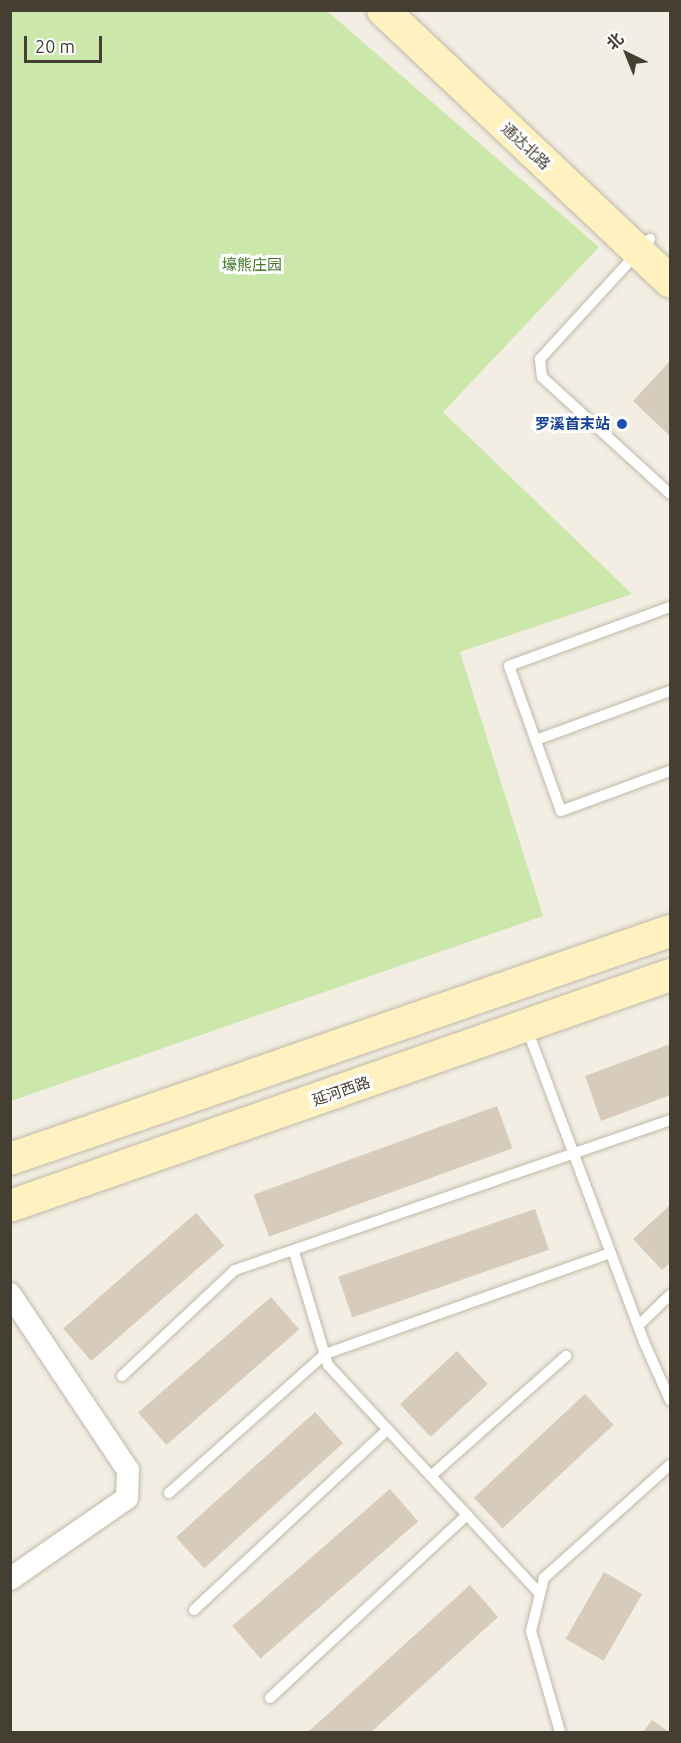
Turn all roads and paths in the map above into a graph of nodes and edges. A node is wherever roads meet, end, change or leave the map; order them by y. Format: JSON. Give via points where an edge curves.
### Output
{"nodes":[{"id":1,"x":383,"y":10,"type":"edge"},
{"id":2,"x":408,"y":10,"type":"edge"},
{"id":3,"x":653,"y":249,"type":"edge"},
{"id":4,"x":670,"y":281,"type":"edge"},
{"id":5,"x":670,"y":494,"type":"edge"},
{"id":6,"x":670,"y":607,"type":"edge"},
{"id":7,"x":670,"y":691,"type":"edge"},
{"id":8,"x":536,"y":740,"type":"junction"},
{"id":9,"x":670,"y":771,"type":"edge"},
{"id":10,"x":670,"y":932,"type":"edge"},
{"id":11,"x":670,"y":975,"type":"edge"},
{"id":12,"x":526,"y":1026,"type":"junction"},
{"id":13,"x":670,"y":1120,"type":"edge"},
{"id":14,"x":574,"y":1154,"type":"junction"},
{"id":15,"x":10,"y":1159,"type":"edge"},
{"id":16,"x":10,"y":1206,"type":"edge"},
{"id":17,"x":294,"y":1252,"type":"junction"},
{"id":18,"x":611,"y":1253,"type":"junction"},
{"id":19,"x":10,"y":1294,"type":"edge"},
{"id":20,"x":670,"y":1295,"type":"edge"},
{"id":21,"x":638,"y":1326,"type":"junction"},
{"id":22,"x":325,"y":1354,"type":"junction"},
{"id":23,"x":566,"y":1356,"type":"dead end"},
{"id":24,"x":122,"y":1376,"type":"dead end"},
{"id":25,"x":670,"y":1400,"type":"edge"},
{"id":26,"x":388,"y":1429,"type":"junction"},
{"id":27,"x":670,"y":1465,"type":"edge"},
{"id":28,"x":432,"y":1476,"type":"junction"},
{"id":29,"x":169,"y":1493,"type":"dead end"},
{"id":30,"x":467,"y":1515,"type":"junction"},
{"id":31,"x":10,"y":1579,"type":"edge"},
{"id":32,"x":540,"y":1594,"type":"junction"},
{"id":33,"x":194,"y":1610,"type":"dead end"},
{"id":34,"x":270,"y":1698,"type":"dead end"},
{"id":35,"x":560,"y":1732,"type":"edge"}],
"edges":[{"from":1,"to":3,"type":"street","name":"通达北路"},
{"from":2,"to":3,"type":"street","name":"通达北路"},
{"from":3,"to":4,"type":"street","name":"通达北路"},
{"from":3,"to":5,"type":"lane","via":[[540,359],[542,377]]},
{"from":6,"to":8,"type":"lane","via":[[509,666]]},
{"from":7,"to":8,"type":"lane"},
{"from":8,"to":9,"type":"lane","via":[[561,811]]},
{"from":10,"to":15,"type":"street"},
{"from":11,"to":12,"type":"street","name":"延河西路"},
{"from":12,"to":14,"type":"lane"},
{"from":12,"to":16,"type":"street","name":"延河西路"},
{"from":13,"to":14,"type":"lane"},
{"from":14,"to":17,"type":"lane"},
{"from":14,"to":18,"type":"lane"},
{"from":17,"to":22,"type":"lane"},
{"from":17,"to":24,"type":"lane","via":[[236,1270]]},
{"from":18,"to":21,"type":"lane"},
{"from":18,"to":22,"type":"lane"},
{"from":19,"to":31,"type":"street","via":[[128,1470],[127,1498]]},
{"from":20,"to":21,"type":"lane"},
{"from":21,"to":25,"type":"lane"},
{"from":22,"to":26,"type":"lane","via":[[328,1365]]},
{"from":22,"to":29,"type":"lane"},
{"from":23,"to":28,"type":"lane"},
{"from":26,"to":28,"type":"lane"},
{"from":26,"to":33,"type":"lane"},
{"from":27,"to":32,"type":"lane","via":[[544,1578]]},
{"from":28,"to":30,"type":"lane"},
{"from":30,"to":32,"type":"lane"},
{"from":30,"to":34,"type":"lane"},
{"from":32,"to":35,"type":"lane","via":[[531,1631]]}]}
